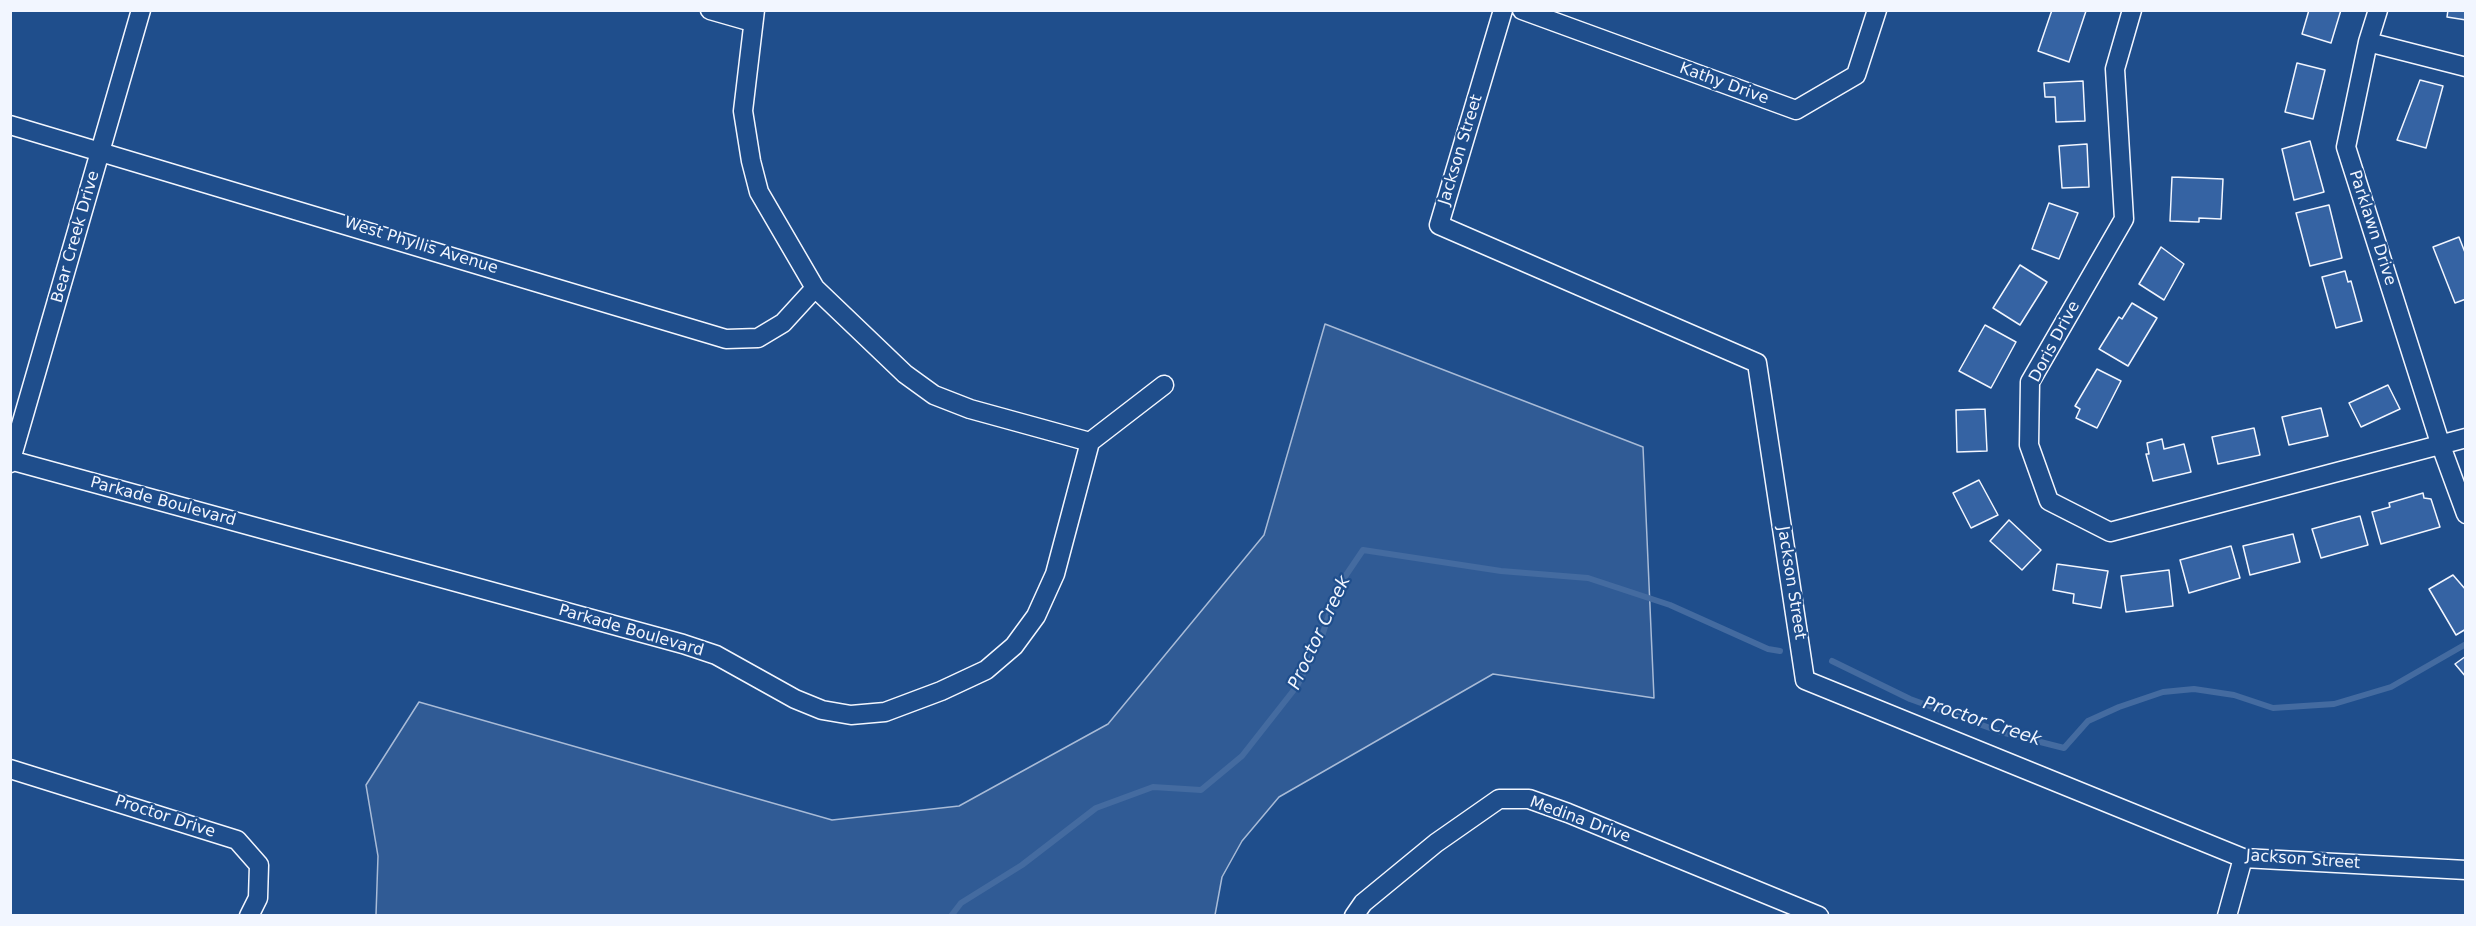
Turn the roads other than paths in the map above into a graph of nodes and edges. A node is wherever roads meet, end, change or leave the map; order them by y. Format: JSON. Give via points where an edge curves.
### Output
{"nodes":[{"id":1,"x":141,"y":10,"type":"edge"},
{"id":2,"x":710,"y":10,"type":"edge"},
{"id":3,"x":1503,"y":10,"type":"edge"},
{"id":4,"x":1522,"y":10,"type":"edge"},
{"id":5,"x":1877,"y":10,"type":"edge"},
{"id":6,"x":2132,"y":10,"type":"edge"},
{"id":7,"x":2378,"y":10,"type":"edge"},
{"id":8,"x":753,"y":16,"type":"edge"},
{"id":9,"x":2368,"y":42,"type":"junction"},
{"id":10,"x":2466,"y":68,"type":"edge"},
{"id":11,"x":10,"y":125,"type":"edge"},
{"id":12,"x":101,"y":150,"type":"junction"},
{"id":13,"x":815,"y":288,"type":"junction"},
{"id":14,"x":1164,"y":385,"type":"dead end"},
{"id":15,"x":2466,"y":438,"type":"edge"},
{"id":16,"x":1090,"y":442,"type":"junction"},
{"id":17,"x":2440,"y":443,"type":"junction"},
{"id":18,"x":11,"y":461,"type":"edge"},
{"id":19,"x":2466,"y":514,"type":"edge"},
{"id":20,"x":10,"y":769,"type":"edge"},
{"id":21,"x":2243,"y":858,"type":"junction"},
{"id":22,"x":2466,"y":870,"type":"edge"},
{"id":23,"x":1358,"y":909,"type":"edge"},
{"id":24,"x":249,"y":915,"type":"edge"},
{"id":25,"x":1819,"y":915,"type":"edge"},
{"id":26,"x":2227,"y":915,"type":"edge"}],
"edges":[{"from":1,"to":12,"type":"street","name":"Bear Creek Drive"},
{"from":2,"to":8,"type":"street"},
{"from":3,"to":21,"type":"street","name":"Jackson Street","via":[[1439,225],[1757,363],[1805,680]]},
{"from":4,"to":5,"type":"street","name":"Kathy Drive","via":[[1796,110],[1856,75]]},
{"from":6,"to":17,"type":"street","name":"Doris Drive","via":[[2115,69],[2124,219],[2030,382],[2029,445],[2049,501],[2110,532]]},
{"from":7,"to":9,"type":"street","name":"Parklawn Drive"},
{"from":8,"to":13,"type":"street","via":[[742,111],[759,192]]},
{"from":9,"to":10,"type":"street"},
{"from":9,"to":17,"type":"street","name":"Parklawn Drive","via":[[2346,147]]},
{"from":11,"to":12,"type":"street","name":"West Phyllis Avenue"},
{"from":12,"to":13,"type":"street","name":"West Phyllis Avenue","via":[[726,339],[758,338],[783,323]]},
{"from":12,"to":18,"type":"street","name":"Bear Creek Drive"},
{"from":13,"to":16,"type":"street","via":[[905,374],[934,395],[970,409]]},
{"from":14,"to":16,"type":"street"},
{"from":15,"to":17,"type":"street","name":"Doris Drive"},
{"from":16,"to":18,"type":"street","name":"Parkade Boulevard","via":[[1055,574],[1036,616],[1014,646],[986,670],[941,691],[885,712],[851,715],[822,710],[795,699],[716,655],[683,644]]},
{"from":17,"to":19,"type":"street","name":"Parklawn Drive"},
{"from":20,"to":24,"type":"street","name":"Proctor Drive","via":[[237,840],[259,865],[258,898]]},
{"from":21,"to":22,"type":"street","name":"Jackson Street"},
{"from":21,"to":26,"type":"street"},
{"from":23,"to":25,"type":"street","name":"Medina Drive","via":[[1490,804],[1499,799],[1529,799]]}]}
